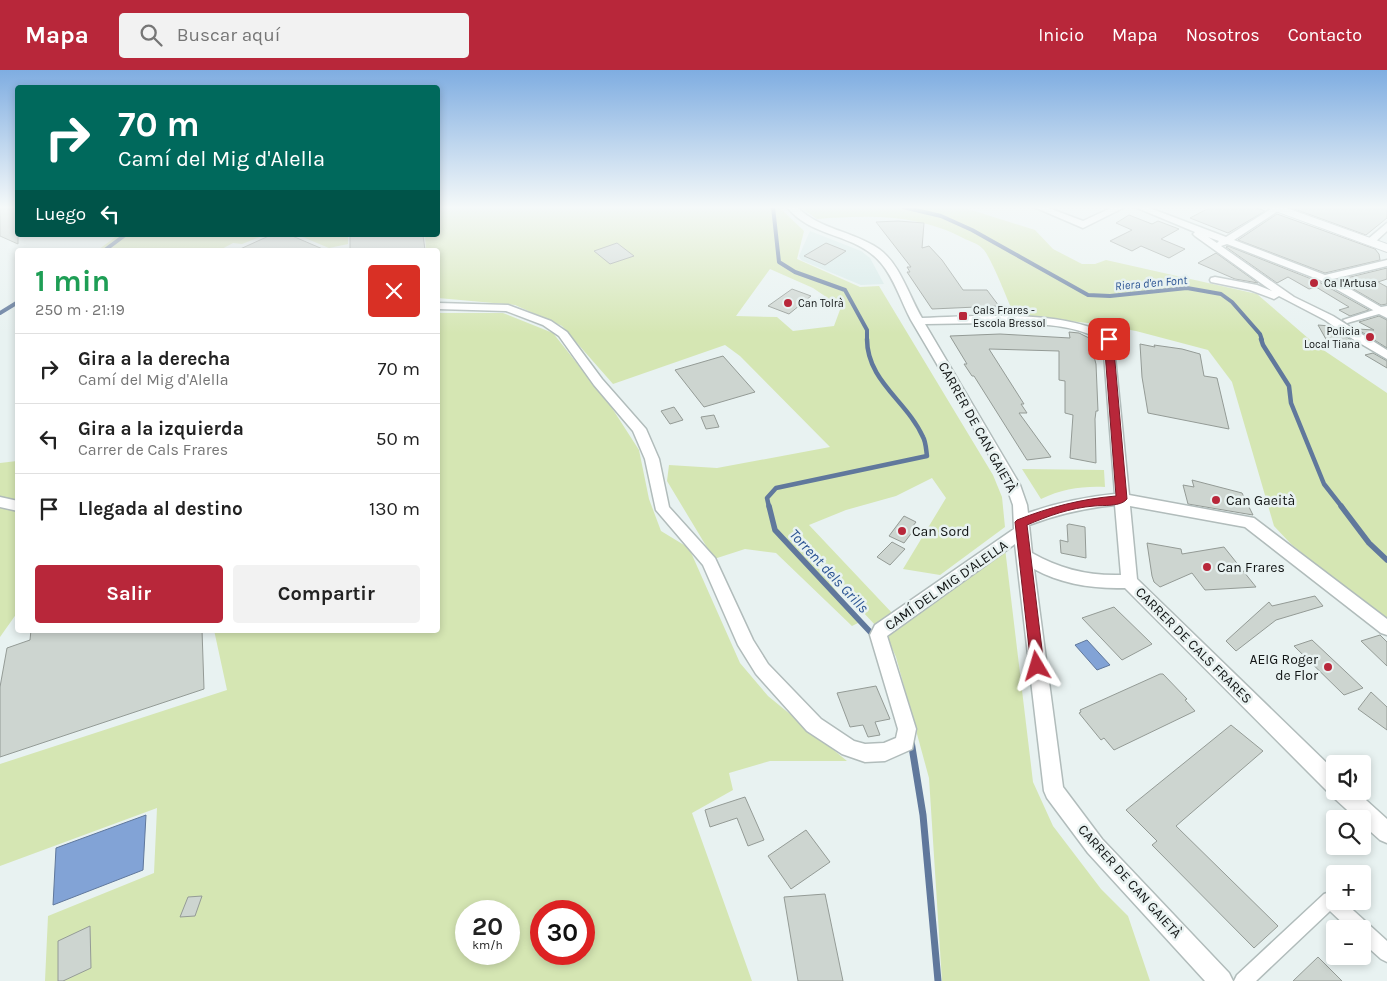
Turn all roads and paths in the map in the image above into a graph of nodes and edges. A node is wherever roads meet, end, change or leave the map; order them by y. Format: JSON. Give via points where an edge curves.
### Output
{"nodes":[{"id":1,"x":872,"y":250,"type":"edge"},
{"id":2,"x":1219,"y":250,"type":"edge"},
{"id":3,"x":1251,"y":250,"type":"edge"},
{"id":4,"x":1387,"y":263,"type":"edge"},
{"id":5,"x":1324,"y":278,"type":"junction"},
{"id":6,"x":1216,"y":280,"type":"dead end"},
{"id":7,"x":440,"y":306,"type":"edge"},
{"id":8,"x":1385,"y":312,"type":"edge"},
{"id":9,"x":918,"y":321,"type":"junction"},
{"id":10,"x":1342,"y":322,"type":"junction"},
{"id":11,"x":1387,"y":354,"type":"edge"},
{"id":12,"x":1122,"y":499,"type":"junction"},
{"id":13,"x":0,"y":502,"type":"edge"},
{"id":14,"x":15,"y":505,"type":"edge"},
{"id":15,"x":1021,"y":527,"type":"junction"},
{"id":16,"x":1024,"y":556,"type":"junction"},
{"id":17,"x":1129,"y":581,"type":"junction"},
{"id":18,"x":1387,"y":628,"type":"edge"},
{"id":19,"x":1326,"y":776,"type":"edge"},
{"id":20,"x":1351,"y":800,"type":"edge"},
{"id":21,"x":1387,"y":833,"type":"edge"},
{"id":22,"x":1351,"y":920,"type":"edge"},
{"id":23,"x":1371,"y":938,"type":"edge"},
{"id":24,"x":1387,"y":953,"type":"edge"},
{"id":25,"x":1221,"y":981,"type":"edge"},
{"id":26,"x":1243,"y":981,"type":"edge"}],
"edges":[{"from":1,"to":9,"type":"street","name":"CARRER DE CAN GAIETÀ","via":[[885,262]]},
{"from":2,"to":10,"type":"street","via":[[1290,299]]},
{"from":3,"to":5,"type":"street"},
{"from":4,"to":5,"type":"street"},
{"from":5,"to":8,"type":"street"},
{"from":6,"to":10,"type":"street","via":[[1253,287],[1319,318]]},
{"from":7,"to":15,"type":"street","name":"CAMÍ DEL MIG D'ALELLA","via":[[508,308],[547,323],[563,334],[646,440],[663,510],[709,562],[754,659],[814,725],[848,748],[865,753],[885,752],[905,743],[907,729],[878,635],[881,630]]},
{"from":8,"to":10,"type":"street"},
{"from":9,"to":12,"type":"street","name":"CARRER DE CALS FRARES","via":[[1025,321],[1102,332],[1110,343]]},
{"from":9,"to":15,"type":"street","name":"CARRER DE CAN GAIETÀ","via":[[1013,485],[1020,506]]},
{"from":10,"to":11,"type":"street"},
{"from":12,"to":15,"type":"street","name":"CAMÍ DEL MIG D'ALELLA","via":[[1052,510]]},
{"from":12,"to":17,"type":"street","name":"CARRER DE CALS FRARES"},
{"from":12,"to":18,"type":"street","name":"CAMÍ DEL MIG D'ALELLA","via":[[1249,522]]},
{"from":13,"to":14,"type":"street"},
{"from":15,"to":16,"type":"street","name":"CARRER DE CAN GAIETÀ"},
{"from":16,"to":17,"type":"street","via":[[1051,571],[1111,582]]},
{"from":16,"to":25,"type":"street","name":"CARRER DE CAN GAIETÀ","via":[[1054,791],[1095,846]]},
{"from":17,"to":19,"type":"street","name":"CARRER DE CALS FRARES"},
{"from":20,"to":21,"type":"street"},
{"from":22,"to":26,"type":"street","via":[[1330,900]]},
{"from":23,"to":24,"type":"street"}]}
